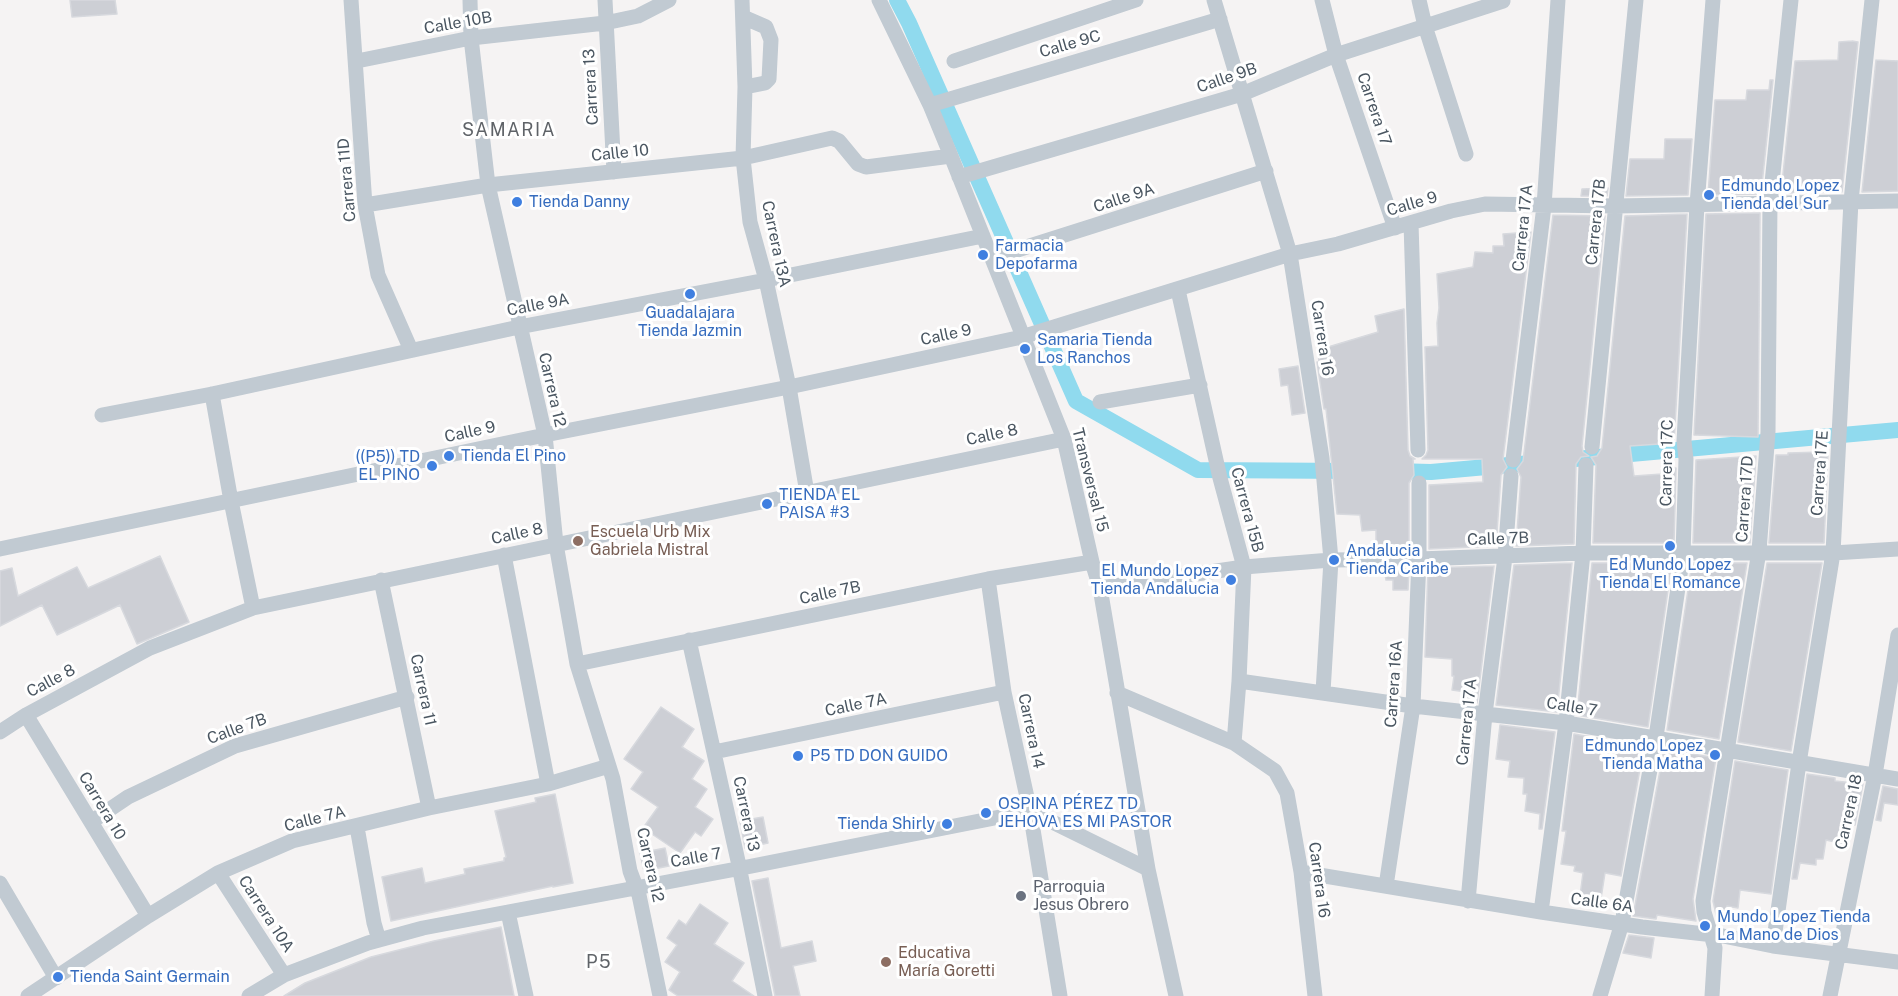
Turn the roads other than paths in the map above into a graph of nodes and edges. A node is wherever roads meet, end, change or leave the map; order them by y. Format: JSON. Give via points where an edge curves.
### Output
{"nodes":[{"id":1,"x":351,"y":0,"type":"edge"},
{"id":2,"x":470,"y":0,"type":"edge"},
{"id":3,"x":605,"y":0,"type":"edge"},
{"id":4,"x":669,"y":0,"type":"edge"},
{"id":5,"x":742,"y":0,"type":"edge"},
{"id":6,"x":879,"y":0,"type":"edge"},
{"id":7,"x":1136,"y":0,"type":"edge"},
{"id":8,"x":1214,"y":0,"type":"edge"},
{"id":9,"x":1322,"y":0,"type":"edge"},
{"id":10,"x":1419,"y":0,"type":"edge"},
{"id":11,"x":1558,"y":0,"type":"edge"},
{"id":12,"x":1636,"y":0,"type":"edge"},
{"id":13,"x":1713,"y":0,"type":"edge"},
{"id":14,"x":1791,"y":0,"type":"edge"},
{"id":15,"x":1872,"y":0,"type":"edge"},
{"id":16,"x":1503,"y":1,"type":"edge"},
{"id":17,"x":742,"y":17,"type":"junction"},
{"id":18,"x":1220,"y":19,"type":"junction"},
{"id":19,"x":605,"y":22,"type":"junction"},
{"id":20,"x":1425,"y":26,"type":"junction"},
{"id":21,"x":471,"y":38,"type":"junction"},
{"id":22,"x":1336,"y":55,"type":"junction"},
{"id":23,"x":357,"y":61,"type":"junction"},
{"id":24,"x":954,"y":61,"type":"dead end"},
{"id":25,"x":745,"y":87,"type":"junction"},
{"id":26,"x":1242,"y":94,"type":"junction"},
{"id":27,"x":938,"y":102,"type":"junction"},
{"id":28,"x":1466,"y":154,"type":"dead end"},
{"id":29,"x":951,"y":156,"type":"junction"},
{"id":30,"x":743,"y":158,"type":"junction"},
{"id":31,"x":1266,"y":171,"type":"junction"},
{"id":32,"x":614,"y":172,"type":"junction"},
{"id":33,"x":969,"y":174,"type":"junction"},
{"id":34,"x":488,"y":185,"type":"junction"},
{"id":35,"x":1851,"y":201,"type":"junction"},
{"id":36,"x":1898,"y":201,"type":"edge"},
{"id":37,"x":1770,"y":202,"type":"junction"},
{"id":38,"x":365,"y":205,"type":"junction"},
{"id":39,"x":1697,"y":205,"type":"junction"},
{"id":40,"x":1544,"y":206,"type":"junction"},
{"id":41,"x":1616,"y":206,"type":"junction"},
{"id":42,"x":1411,"y":223,"type":"junction"},
{"id":43,"x":1395,"y":228,"type":"junction"},
{"id":44,"x":983,"y":236,"type":"junction"},
{"id":45,"x":1290,"y":254,"type":"junction"},
{"id":46,"x":998,"y":256,"type":"junction"},
{"id":47,"x":766,"y":280,"type":"junction"},
{"id":48,"x":1178,"y":290,"type":"junction"},
{"id":49,"x":519,"y":327,"type":"junction"},
{"id":50,"x":1028,"y":336,"type":"junction"},
{"id":51,"x":411,"y":350,"type":"junction"},
{"id":52,"x":1200,"y":385,"type":"junction"},
{"id":53,"x":789,"y":387,"type":"junction"},
{"id":54,"x":212,"y":394,"type":"junction"},
{"id":55,"x":1100,"y":402,"type":"dead end"},
{"id":56,"x":102,"y":415,"type":"dead end"},
{"id":57,"x":545,"y":435,"type":"junction"},
{"id":58,"x":1064,"y":439,"type":"junction"},
{"id":59,"x":1592,"y":447,"type":"dead end"},
{"id":60,"x":1418,"y":450,"type":"dead end"},
{"id":61,"x":1513,"y":459,"type":"dead end"},
{"id":62,"x":1586,"y":465,"type":"dead end"},
{"id":63,"x":1512,"y":476,"type":"dead end"},
{"id":64,"x":1419,"y":483,"type":"dead end"},
{"id":65,"x":807,"y":493,"type":"junction"},
{"id":66,"x":231,"y":501,"type":"junction"},
{"id":67,"x":556,"y":544,"type":"junction"},
{"id":68,"x":0,"y":549,"type":"edge"},
{"id":69,"x":1898,"y":549,"type":"edge"},
{"id":70,"x":1759,"y":551,"type":"junction"},
{"id":71,"x":1583,"y":553,"type":"junction"},
{"id":72,"x":1833,"y":553,"type":"junction"},
{"id":73,"x":1683,"y":554,"type":"junction"},
{"id":74,"x":504,"y":555,"type":"junction"},
{"id":75,"x":1505,"y":557,"type":"junction"},
{"id":76,"x":1331,"y":560,"type":"junction"},
{"id":77,"x":1419,"y":560,"type":"junction"},
{"id":78,"x":1092,"y":562,"type":"junction"},
{"id":79,"x":1244,"y":567,"type":"junction"},
{"id":80,"x":988,"y":579,"type":"junction"},
{"id":81,"x":381,"y":580,"type":"junction"},
{"id":82,"x":1100,"y":588,"type":"junction"},
{"id":83,"x":254,"y":608,"type":"junction"},
{"id":84,"x":1898,"y":635,"type":"edge"},
{"id":85,"x":689,"y":640,"type":"junction"},
{"id":86,"x":577,"y":664,"type":"junction"},
{"id":87,"x":1239,"y":681,"type":"junction"},
{"id":88,"x":1004,"y":692,"type":"junction"},
{"id":89,"x":1323,"y":692,"type":"junction"},
{"id":90,"x":1117,"y":693,"type":"junction"},
{"id":91,"x":406,"y":697,"type":"junction"},
{"id":92,"x":1413,"y":706,"type":"junction"},
{"id":93,"x":1485,"y":714,"type":"junction"},
{"id":94,"x":26,"y":715,"type":"junction"},
{"id":95,"x":1566,"y":723,"type":"junction"},
{"id":96,"x":0,"y":732,"type":"edge"},
{"id":97,"x":1656,"y":737,"type":"junction"},
{"id":98,"x":1234,"y":743,"type":"junction"},
{"id":99,"x":1727,"y":749,"type":"junction"},
{"id":100,"x":714,"y":752,"type":"junction"},
{"id":101,"x":1799,"y":763,"type":"junction"},
{"id":102,"x":609,"y":766,"type":"junction"},
{"id":103,"x":1875,"y":775,"type":"junction"},
{"id":104,"x":1898,"y":778,"type":"edge"},
{"id":105,"x":548,"y":784,"type":"junction"},
{"id":106,"x":429,"y":808,"type":"junction"},
{"id":107,"x":1030,"y":811,"type":"junction"},
{"id":108,"x":91,"y":822,"type":"junction"},
{"id":109,"x":357,"y":827,"type":"junction"},
{"id":110,"x":738,"y":868,"type":"junction"},
{"id":111,"x":1148,"y":869,"type":"junction"},
{"id":112,"x":1301,"y":872,"type":"junction"},
{"id":113,"x":218,"y":873,"type":"junction"},
{"id":114,"x":0,"y":883,"type":"edge"},
{"id":115,"x":1386,"y":886,"type":"junction"},
{"id":116,"x":636,"y":888,"type":"junction"},
{"id":117,"x":1468,"y":901,"type":"junction"},
{"id":118,"x":508,"y":912,"type":"junction"},
{"id":119,"x":1541,"y":912,"type":"junction"},
{"id":120,"x":148,"y":916,"type":"junction"},
{"id":121,"x":1622,"y":923,"type":"junction"},
{"id":122,"x":1711,"y":935,"type":"junction"},
{"id":123,"x":379,"y":940,"type":"junction"},
{"id":124,"x":1773,"y":946,"type":"junction"},
{"id":125,"x":1838,"y":955,"type":"junction"},
{"id":126,"x":1898,"y":962,"type":"edge"},
{"id":127,"x":284,"y":975,"type":"junction"},
{"id":128,"x":56,"y":978,"type":"junction"},
{"id":129,"x":28,"y":996,"type":"edge"},
{"id":130,"x":249,"y":996,"type":"edge"},
{"id":131,"x":526,"y":996,"type":"edge"},
{"id":132,"x":660,"y":996,"type":"edge"},
{"id":133,"x":765,"y":996,"type":"edge"},
{"id":134,"x":1060,"y":996,"type":"edge"},
{"id":135,"x":1176,"y":996,"type":"edge"},
{"id":136,"x":1315,"y":996,"type":"edge"},
{"id":137,"x":1600,"y":996,"type":"edge"},
{"id":138,"x":1712,"y":996,"type":"edge"},
{"id":139,"x":1830,"y":996,"type":"edge"}],
"edges":[{"from":1,"to":23,"type":"street","name":"Carrera 11D"},
{"from":2,"to":21,"type":"street","name":"Carrera 12"},
{"from":3,"to":19,"type":"street","name":"Carrera 13"},
{"from":4,"to":19,"type":"street","name":"Calle 10B","via":[[638,16]]},
{"from":5,"to":17,"type":"street","name":"Carrera 13A"},
{"from":6,"to":27,"type":"street","name":"Transversal 15"},
{"from":7,"to":24,"type":"street"},
{"from":8,"to":18,"type":"street","name":"Carrera 16"},
{"from":9,"to":22,"type":"street","name":"Carrera 17"},
{"from":10,"to":20,"type":"street"},
{"from":11,"to":40,"type":"street","name":"Carrera 17A"},
{"from":12,"to":41,"type":"street","name":"Carrera 17B"},
{"from":13,"to":39,"type":"street","name":"Carrera 17C"},
{"from":14,"to":37,"type":"street","name":"Carrera 17D"},
{"from":15,"to":35,"type":"street","name":"Carrera 17E"},
{"from":16,"to":20,"type":"street","name":"Calle 9B"},
{"from":17,"to":25,"type":"street","name":"Carrera 13A"},
{"from":17,"to":25,"type":"street","via":[[766,27],[771,40],[769,79]]},
{"from":18,"to":26,"type":"street","name":"Carrera 16"},
{"from":18,"to":27,"type":"street","name":"Calle 9C"},
{"from":19,"to":21,"type":"street","name":"Calle 10B"},
{"from":19,"to":32,"type":"street","name":"Carrera 13"},
{"from":20,"to":22,"type":"street","name":"Calle 9B"},
{"from":20,"to":28,"type":"street"},
{"from":21,"to":23,"type":"street","name":"Calle 10B"},
{"from":21,"to":34,"type":"street","name":"Carrera 12"},
{"from":22,"to":26,"type":"street","name":"Calle 9B"},
{"from":22,"to":43,"type":"street","name":"Carrera 17"},
{"from":23,"to":38,"type":"street","name":"Carrera 11D"},
{"from":25,"to":30,"type":"street","name":"Carrera 13A"},
{"from":26,"to":31,"type":"street","name":"Carrera 16"},
{"from":26,"to":33,"type":"street","name":"Calle 9B"},
{"from":27,"to":29,"type":"street","name":"Transversal 15"},
{"from":29,"to":30,"type":"street","name":"Calle 10","via":[[866,168],[832,138]]},
{"from":29,"to":33,"type":"street","name":"Transversal 15"},
{"from":30,"to":32,"type":"street","name":"Calle 10"},
{"from":30,"to":47,"type":"street","name":"Carrera 13A","via":[[750,222]]},
{"from":31,"to":45,"type":"street","name":"Carrera 16"},
{"from":31,"to":46,"type":"street","name":"Calle 9A"},
{"from":32,"to":34,"type":"street","name":"Calle 10"},
{"from":33,"to":44,"type":"street","name":"Transversal 15"},
{"from":34,"to":38,"type":"street","name":"Calle 10"},
{"from":34,"to":49,"type":"street","name":"Carrera 12"},
{"from":35,"to":36,"type":"street","name":"Calle 9"},
{"from":35,"to":37,"type":"street","name":"Calle 9"},
{"from":35,"to":72,"type":"street","name":"Carrera 17E"},
{"from":37,"to":39,"type":"street","name":"Calle 9"},
{"from":37,"to":70,"type":"street","name":"Carrera 17D","via":[[1768,439]]},
{"from":38,"to":51,"type":"street","name":"Carrera 11D","via":[[378,275]]},
{"from":39,"to":41,"type":"street","name":"Calle 9"},
{"from":39,"to":73,"type":"street","name":"Carrera 17C","via":[[1684,441]]},
{"from":40,"to":41,"type":"street","name":"Calle 9"},
{"from":40,"to":42,"type":"street","name":"Calle 9","via":[[1485,204]]},
{"from":40,"to":61,"type":"street","name":"Carrera 17A"},
{"from":41,"to":59,"type":"street","name":"Carrera 17B"},
{"from":42,"to":43,"type":"street","name":"Calle 9"},
{"from":42,"to":60,"type":"street"},
{"from":43,"to":45,"type":"street","name":"Calle 9"},
{"from":44,"to":46,"type":"street","name":"Transversal 15"},
{"from":44,"to":47,"type":"street","name":"Calle 9A"},
{"from":45,"to":48,"type":"street","name":"Calle 9"},
{"from":45,"to":76,"type":"street","name":"Carrera 16","via":[[1322,458]]},
{"from":46,"to":50,"type":"street","name":"Transversal 15"},
{"from":47,"to":49,"type":"street","name":"Calle 9A"},
{"from":47,"to":53,"type":"street","name":"Carrera 13A"},
{"from":48,"to":50,"type":"street","name":"Calle 9"},
{"from":48,"to":52,"type":"street","name":"Carrera 15B"},
{"from":49,"to":51,"type":"street","name":"Calle 9A"},
{"from":49,"to":57,"type":"street","name":"Carrera 12"},
{"from":50,"to":53,"type":"street","name":"Calle 9"},
{"from":50,"to":58,"type":"street","name":"Transversal 15"},
{"from":51,"to":54,"type":"street","name":"Calle 9A"},
{"from":52,"to":55,"type":"street"},
{"from":52,"to":79,"type":"street","name":"Carrera 15B"},
{"from":53,"to":57,"type":"street","name":"Calle 9"},
{"from":53,"to":65,"type":"street","name":"Carrera 13A"},
{"from":54,"to":56,"type":"street","name":"Calle 9A"},
{"from":54,"to":66,"type":"street"},
{"from":57,"to":66,"type":"street","name":"Calle 9"},
{"from":57,"to":67,"type":"street","name":"Carrera 12"},
{"from":58,"to":65,"type":"street","name":"Calle 8"},
{"from":58,"to":78,"type":"street","name":"Transversal 15"},
{"from":62,"to":71,"type":"street"},
{"from":63,"to":75,"type":"street","name":"Carrera 17A"},
{"from":64,"to":77,"type":"street","name":"Carrera 16A"},
{"from":65,"to":67,"type":"street","name":"Calle 8"},
{"from":66,"to":68,"type":"street","name":"Calle 9"},
{"from":66,"to":83,"type":"street"},
{"from":67,"to":74,"type":"street","name":"Calle 8"},
{"from":67,"to":86,"type":"street","name":"Carrera 12"},
{"from":69,"to":72,"type":"street","name":"Calle 7B"},
{"from":70,"to":72,"type":"street","name":"Calle 7B"},
{"from":70,"to":73,"type":"street","name":"Calle 7B"},
{"from":70,"to":99,"type":"street","name":"Carrera 17D"},
{"from":71,"to":73,"type":"street","name":"Calle 7B"},
{"from":71,"to":75,"type":"street","name":"Calle 7B"},
{"from":71,"to":95,"type":"street"},
{"from":72,"to":101,"type":"street","name":"Carrera 17E"},
{"from":73,"to":97,"type":"street","name":"Carrera 17C"},
{"from":74,"to":81,"type":"street","name":"Calle 8"},
{"from":74,"to":105,"type":"street"},
{"from":75,"to":77,"type":"street","name":"Calle 7B"},
{"from":75,"to":93,"type":"street","name":"Carrera 17A"},
{"from":76,"to":77,"type":"street","name":"Calle 7B"},
{"from":76,"to":79,"type":"street","name":"Calle 7B"},
{"from":76,"to":89,"type":"street","name":"Carrera 16"},
{"from":77,"to":92,"type":"street","name":"Carrera 16A"},
{"from":78,"to":80,"type":"street","name":"Calle 7B"},
{"from":78,"to":82,"type":"street","name":"Transversal 15"},
{"from":79,"to":82,"type":"street","name":"Calle 7B"},
{"from":79,"to":87,"type":"street","name":"Carrera 15B"},
{"from":80,"to":85,"type":"street","name":"Calle 7B"},
{"from":80,"to":88,"type":"street","name":"Carrera 14"},
{"from":81,"to":83,"type":"street","name":"Calle 8"},
{"from":81,"to":91,"type":"street","name":"Carrera 11"},
{"from":82,"to":90,"type":"street","name":"Transversal 15"},
{"from":83,"to":94,"type":"street","name":"Calle 8","via":[[150,648]]},
{"from":84,"to":103,"type":"street","name":"Carrera 18"},
{"from":85,"to":86,"type":"street","name":"Calle 7B"},
{"from":85,"to":100,"type":"street","name":"Carrera 13"},
{"from":86,"to":102,"type":"street","name":"Carrera 12"},
{"from":87,"to":89,"type":"street","name":"Calle 7"},
{"from":87,"to":98,"type":"street","name":"Carrera 15B"},
{"from":88,"to":100,"type":"street","name":"Calle 7A"},
{"from":88,"to":107,"type":"street","name":"Carrera 14"},
{"from":89,"to":92,"type":"street","name":"Calle 7"},
{"from":90,"to":98,"type":"street"},
{"from":90,"to":111,"type":"street","name":"Transversal 15"},
{"from":91,"to":106,"type":"street","name":"Carrera 11"},
{"from":91,"to":108,"type":"street","name":"Calle 7B","via":[[236,746],[128,797]]},
{"from":92,"to":93,"type":"street","name":"Calle 7"},
{"from":92,"to":115,"type":"street","name":"Carrera 16A"},
{"from":93,"to":95,"type":"street","name":"Calle 7"},
{"from":93,"to":117,"type":"street","name":"Carrera 17A"},
{"from":94,"to":96,"type":"street","name":"Calle 8"},
{"from":94,"to":108,"type":"street","name":"Carrera 10"},
{"from":95,"to":97,"type":"street","name":"Calle 7"},
{"from":95,"to":119,"type":"street"},
{"from":97,"to":99,"type":"street","name":"Calle 7"},
{"from":97,"to":121,"type":"street","name":"Carrera 17C"},
{"from":98,"to":112,"type":"street","name":"Carrera 16","via":[[1275,771],[1287,792]]},
{"from":99,"to":101,"type":"street","name":"Calle 7"},
{"from":99,"to":122,"type":"street","name":"Carrera 17D","via":[[1703,901]]},
{"from":100,"to":110,"type":"street","name":"Carrera 13"},
{"from":101,"to":103,"type":"street","name":"Calle 7"},
{"from":101,"to":124,"type":"street","name":"Carrera 17E"},
{"from":102,"to":105,"type":"street","name":"Calle 7A"},
{"from":102,"to":116,"type":"street","name":"Carrera 12"},
{"from":103,"to":104,"type":"street","name":"Calle 7"},
{"from":103,"to":125,"type":"street","name":"Carrera 18"},
{"from":105,"to":106,"type":"street","name":"Calle 7A"},
{"from":106,"to":109,"type":"street","name":"Calle 7A"},
{"from":107,"to":110,"type":"street","name":"Calle 7"},
{"from":107,"to":111,"type":"street"},
{"from":107,"to":134,"type":"street","name":"Carrera 14"},
{"from":108,"to":120,"type":"street","name":"Carrera 10"},
{"from":109,"to":113,"type":"street","name":"Calle 7A","via":[[292,841]]},
{"from":109,"to":123,"type":"street"},
{"from":110,"to":116,"type":"street","name":"Calle 7"},
{"from":110,"to":133,"type":"street","name":"Carrera 13"},
{"from":111,"to":135,"type":"street","name":"Transversal 15"},
{"from":112,"to":115,"type":"street","name":"Calle 6A"},
{"from":112,"to":136,"type":"street","name":"Carrera 16"},
{"from":113,"to":120,"type":"street","name":"Calle 7A"},
{"from":113,"to":127,"type":"street","name":"Carrera 10A"},
{"from":114,"to":128,"type":"street"},
{"from":115,"to":117,"type":"street","name":"Calle 6A"},
{"from":116,"to":118,"type":"street","name":"Calle 7"},
{"from":116,"to":132,"type":"street","name":"Carrera 12"},
{"from":117,"to":119,"type":"street","name":"Calle 6A"},
{"from":118,"to":123,"type":"street","name":"Calle 7"},
{"from":118,"to":131,"type":"street"},
{"from":119,"to":121,"type":"street","name":"Calle 6A"},
{"from":120,"to":128,"type":"street","name":"Calle 7A"},
{"from":121,"to":122,"type":"street","name":"Calle 6A"},
{"from":121,"to":137,"type":"street","name":"Carrera 17C"},
{"from":122,"to":124,"type":"street","name":"Calle 6A"},
{"from":122,"to":138,"type":"street","name":"Carrera 17D","via":[[1716,959]]},
{"from":123,"to":127,"type":"street","name":"Calle 7"},
{"from":124,"to":125,"type":"street","name":"Calle 6A"},
{"from":125,"to":126,"type":"street","name":"Calle 6A"},
{"from":125,"to":139,"type":"street","name":"Carrera 18"},
{"from":127,"to":130,"type":"street","name":"Calle 7"},
{"from":128,"to":129,"type":"street","name":"Calle 7A"}]}
